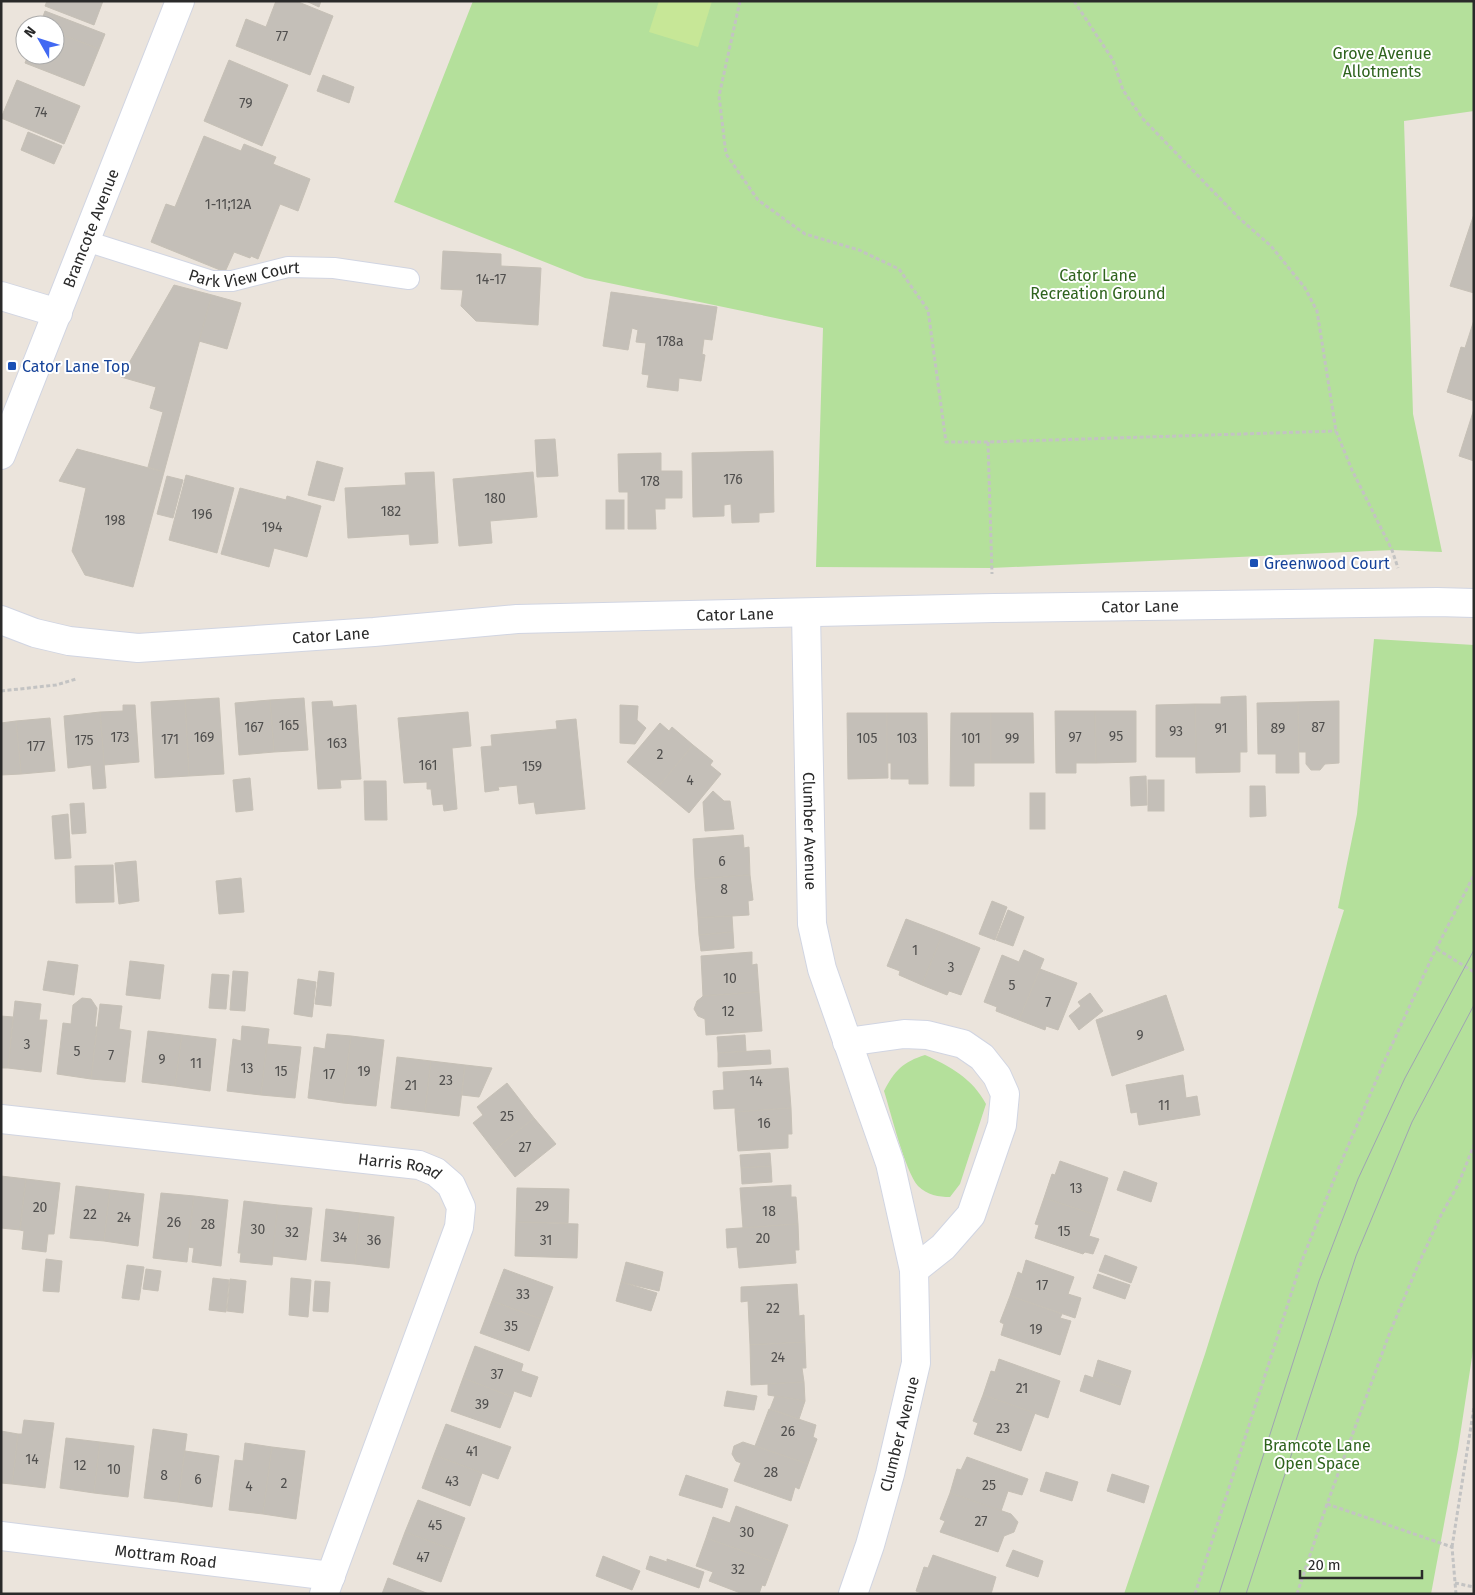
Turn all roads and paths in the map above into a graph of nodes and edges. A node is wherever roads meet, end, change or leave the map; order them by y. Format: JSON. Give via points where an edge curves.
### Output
{"nodes":[{"id":1,"x":180,"y":1,"type":"edge"},
{"id":2,"x":740,"y":1,"type":"edge"},
{"id":3,"x":1074,"y":1,"type":"edge"},
{"id":4,"x":86,"y":241,"type":"junction"},
{"id":5,"x":409,"y":279,"type":"dead end"},
{"id":6,"x":1,"y":296,"type":"edge"},
{"id":7,"x":58,"y":314,"type":"junction"},
{"id":8,"x":1336,"y":431,"type":"junction"},
{"id":9,"x":988,"y":442,"type":"junction"},
{"id":10,"x":1,"y":455,"type":"edge"},
{"id":11,"x":1409,"y":602,"type":"junction"},
{"id":12,"x":1474,"y":603,"type":"edge"},
{"id":13,"x":994,"y":608,"type":"junction"},
{"id":14,"x":806,"y":613,"type":"junction"},
{"id":15,"x":1,"y":620,"type":"edge"},
{"id":16,"x":1474,"y":875,"type":"edge"},
{"id":17,"x":1437,"y":949,"type":"junction"},
{"id":18,"x":1474,"y":972,"type":"edge"},
{"id":19,"x":847,"y":1042,"type":"junction"},
{"id":20,"x":1,"y":1119,"type":"edge"},
{"id":21,"x":1474,"y":1145,"type":"edge"},
{"id":22,"x":914,"y":1270,"type":"junction"},
{"id":23,"x":1474,"y":1407,"type":"edge"},
{"id":24,"x":1327,"y":1504,"type":"junction"},
{"id":25,"x":1,"y":1536,"type":"edge"},
{"id":26,"x":1452,"y":1546,"type":"junction"},
{"id":27,"x":1455,"y":1583,"type":"junction"},
{"id":28,"x":327,"y":1585,"type":"edge"},
{"id":29,"x":1474,"y":1587,"type":"edge"},
{"id":30,"x":853,"y":1594,"type":"edge"},
{"id":31,"x":1195,"y":1594,"type":"edge"},
{"id":32,"x":1297,"y":1594,"type":"edge"},
{"id":33,"x":1456,"y":1594,"type":"edge"}],
"edges":[{"from":1,"to":4,"type":"street","name":"Bramcote Avenue"},
{"from":2,"to":9,"type":"path","via":[[719,96],[726,154],[758,200],[806,234],[859,250],[899,269],[928,310],[946,442]]},
{"from":3,"to":8,"type":"path","via":[[1113,60],[1123,90],[1143,118],[1233,212],[1271,246],[1305,288],[1317,311]]},
{"from":4,"to":5,"type":"lane","name":"Park View Court","via":[[212,281],[232,281],[288,267],[334,268]]},
{"from":4,"to":7,"type":"street","name":"Bramcote Avenue"},
{"from":6,"to":7,"type":"street"},
{"from":7,"to":10,"type":"street","name":"Bramcote Avenue"},
{"from":8,"to":9,"type":"path"},
{"from":8,"to":11,"type":"path","via":[[1392,550]]},
{"from":9,"to":13,"type":"path"},
{"from":11,"to":12,"type":"street","name":"Cator Lane"},
{"from":11,"to":13,"type":"street","name":"Cator Lane"},
{"from":13,"to":14,"type":"street","name":"Cator Lane"},
{"from":14,"to":15,"type":"street","name":"Cator Lane","via":[[518,619],[138,648],[69,641]]},
{"from":14,"to":19,"type":"street","name":"Clumber Avenue","via":[[812,924],[822,969]]},
{"from":16,"to":17,"type":"path"},
{"from":17,"to":18,"type":"path"},
{"from":17,"to":31,"type":"path","via":[[1385,1060],[1301,1263]]},
{"from":19,"to":22,"type":"street","name":"Clumber Avenue","via":[[890,1163]]},
{"from":19,"to":22,"type":"street","via":[[904,1034],[927,1035],[963,1044],[982,1057],[997,1076],[1005,1094],[1002,1125],[971,1215],[943,1248]]},
{"from":20,"to":28,"type":"street","name":"Harris Road","via":[[419,1165],[436,1172],[451,1185],[461,1207],[459,1227]]},
{"from":21,"to":24,"type":"path","via":[[1390,1332]]},
{"from":22,"to":30,"type":"street","name":"Clumber Avenue","via":[[916,1363],[890,1474]]},
{"from":23,"to":26,"type":"path"},
{"from":24,"to":26,"type":"path"},
{"from":24,"to":32,"type":"path"},
{"from":25,"to":28,"type":"street","name":"Mottram Road"},
{"from":26,"to":27,"type":"path"},
{"from":27,"to":29,"type":"path"},
{"from":27,"to":33,"type":"path"}]}
